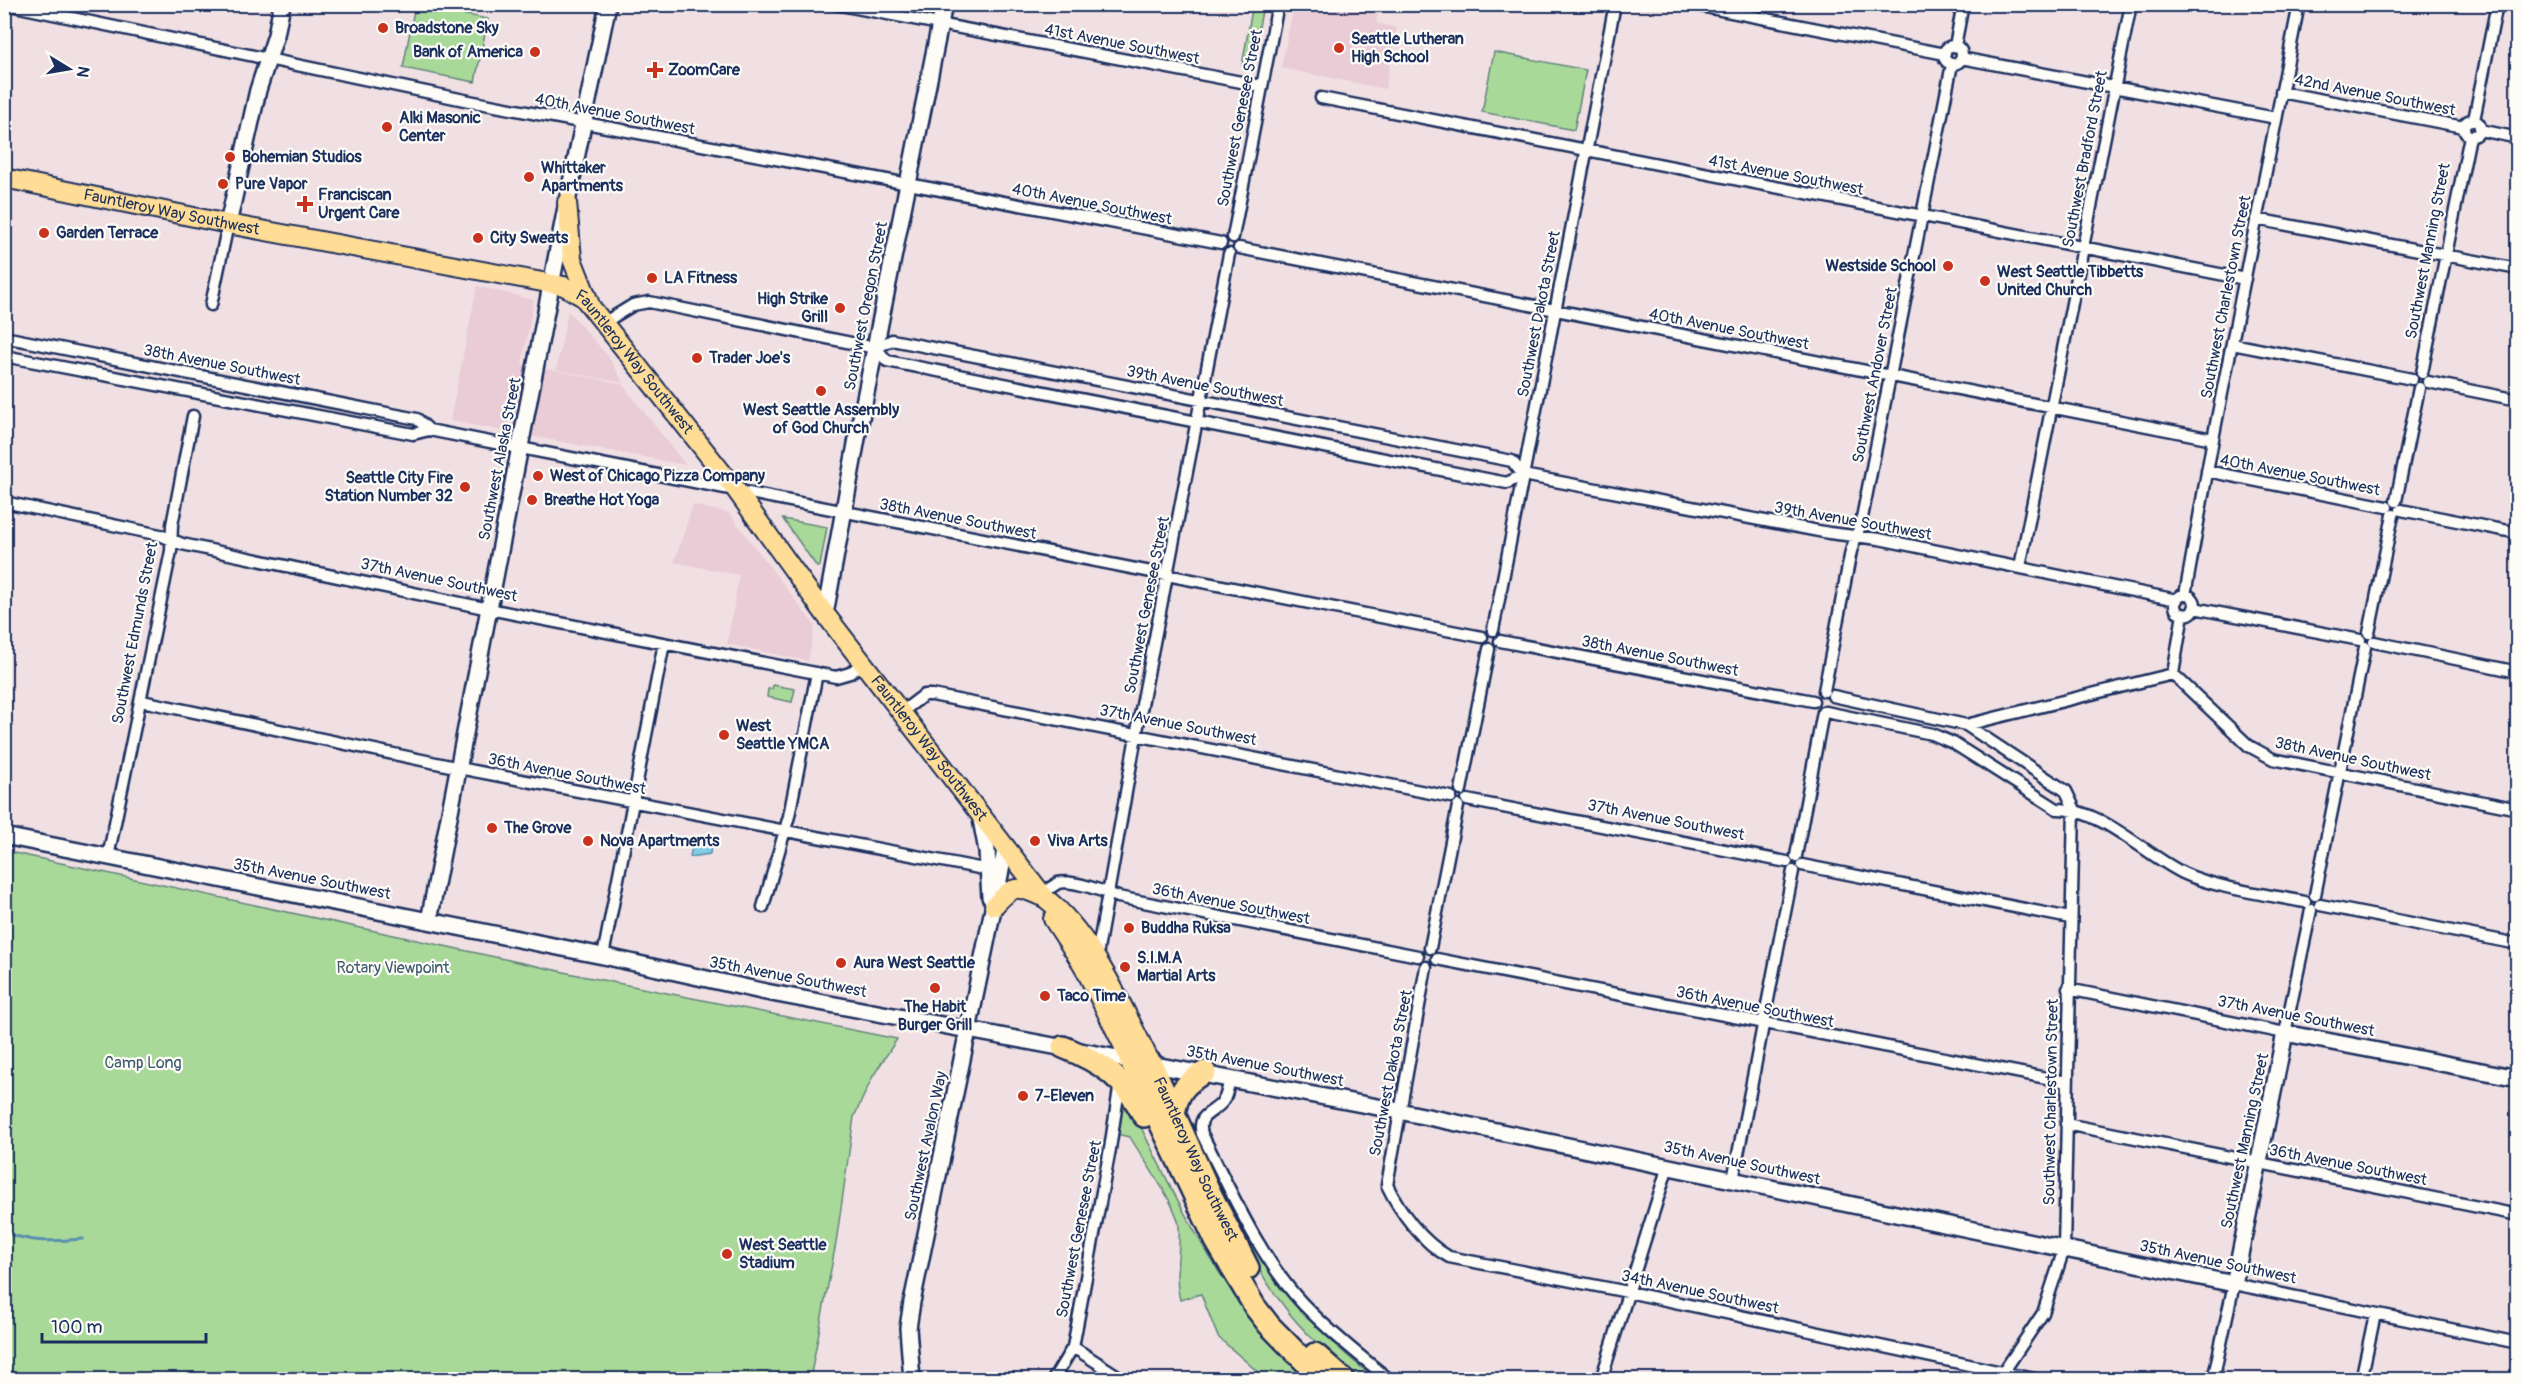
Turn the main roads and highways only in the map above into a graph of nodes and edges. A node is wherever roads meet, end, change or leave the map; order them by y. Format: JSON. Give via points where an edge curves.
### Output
{"nodes":[{"id":1,"x":4,"y":178,"type":"edge"},
{"id":2,"x":567,"y":202,"type":"road end"},
{"id":3,"x":590,"y":303,"type":"junction"},
{"id":4,"x":1044,"y":896,"type":"junction"},
{"id":5,"x":992,"y":913,"type":"road end"},
{"id":6,"x":1063,"y":1047,"type":"road end"},
{"id":7,"x":1130,"y":1059,"type":"joint"},
{"id":8,"x":1151,"y":1063,"type":"joint"},
{"id":9,"x":1205,"y":1072,"type":"road end"},
{"id":10,"x":1174,"y":1115,"type":"junction"},
{"id":11,"x":1189,"y":1186,"type":"junction"},
{"id":12,"x":1323,"y":1380,"type":"edge"},
{"id":13,"x":1344,"y":1380,"type":"edge"}],
"edges":[{"from":1,"to":3,"type":"main road","name":"Fauntleroy Way Southwest","via":[[552,285],[577,292]]},
{"from":2,"to":3,"type":"main road","via":[[572,259]]},
{"from":3,"to":4,"type":"main road","name":"Fauntleroy Way Southwest"},
{"from":4,"to":5,"type":"main road","via":[[1016,887],[1009,889]]},
{"from":4,"to":7,"type":"main road","name":"Fauntleroy Way Southwest","via":[[1052,918],[1083,965]]},
{"from":4,"to":8,"type":"main road","name":"Fauntleroy Way Southwest","via":[[1062,911],[1096,961]]},
{"from":6,"to":11,"type":"highway","via":[[1094,1059],[1120,1079],[1162,1151]]},
{"from":7,"to":11,"type":"highway","name":"Fauntleroy Way Southwest"},
{"from":8,"to":10,"type":"highway","name":"Fauntleroy Way Southwest"},
{"from":9,"to":10,"type":"highway","via":[[1183,1088]]},
{"from":10,"to":13,"type":"highway","name":"Fauntleroy Way Southwest","via":[[1241,1257],[1267,1299],[1302,1342]]},
{"from":11,"to":12,"type":"highway","name":"Fauntleroy Way Southwest","via":[[1255,1307]]}]}
